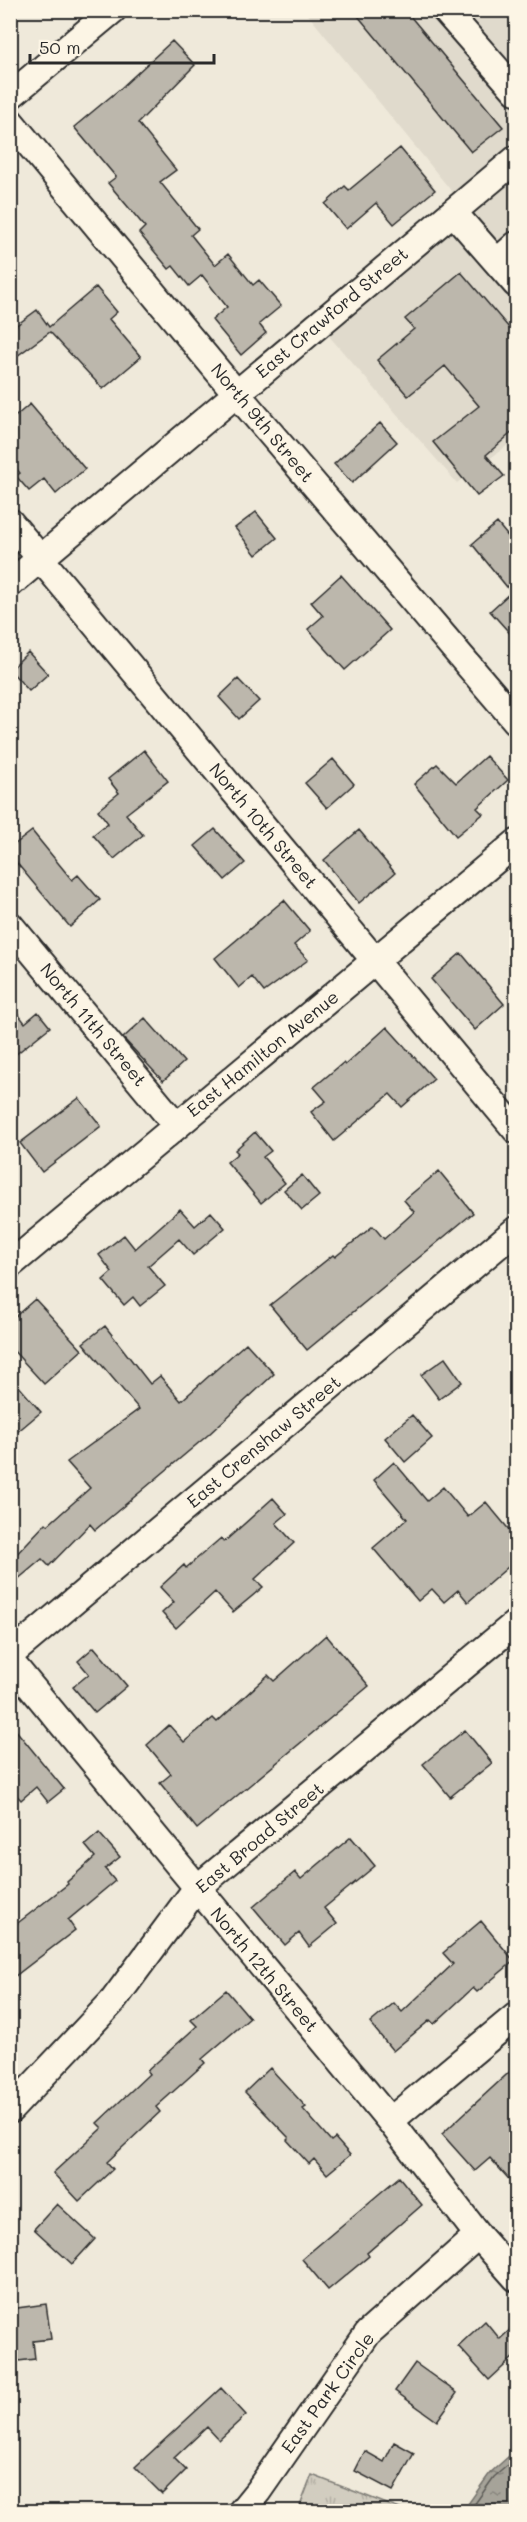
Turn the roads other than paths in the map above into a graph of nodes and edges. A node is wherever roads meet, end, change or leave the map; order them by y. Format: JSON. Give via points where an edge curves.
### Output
{"nodes":[{"id":1,"x":113,"y":10,"type":"edge"},
{"id":2,"x":445,"y":10,"type":"edge"},
{"id":3,"x":516,"y":91,"type":"edge"},
{"id":4,"x":10,"y":96,"type":"edge"},
{"id":5,"x":10,"y":121,"type":"edge"},
{"id":6,"x":516,"y":159,"type":"edge"},
{"id":7,"x":453,"y":212,"type":"junction"},
{"id":8,"x":516,"y":245,"type":"edge"},
{"id":9,"x":497,"y":261,"type":"junction"},
{"id":10,"x":516,"y":284,"type":"edge"},
{"id":11,"x":236,"y":393,"type":"junction"},
{"id":12,"x":10,"y":522,"type":"edge"},
{"id":13,"x":41,"y":558,"type":"junction"},
{"id":14,"x":10,"y":584,"type":"edge"},
{"id":15,"x":516,"y":721,"type":"edge"},
{"id":16,"x":516,"y":843,"type":"edge"},
{"id":17,"x":10,"y":925,"type":"edge"},
{"id":18,"x":376,"y":961,"type":"junction"},
{"id":19,"x":176,"y":1125,"type":"junction"},
{"id":20,"x":516,"y":1130,"type":"edge"},
{"id":21,"x":516,"y":1230,"type":"edge"},
{"id":22,"x":10,"y":1265,"type":"edge"},
{"id":23,"x":516,"y":1623,"type":"edge"},
{"id":24,"x":10,"y":1655,"type":"edge"},
{"id":25,"x":10,"y":1661,"type":"edge"},
{"id":26,"x":196,"y":1889,"type":"junction"},
{"id":27,"x":516,"y":2016,"type":"edge"},
{"id":28,"x":10,"y":2110,"type":"edge"},
{"id":29,"x":390,"y":2121,"type":"junction"},
{"id":30,"x":478,"y":2235,"type":"junction"},
{"id":31,"x":516,"y":2278,"type":"edge"},
{"id":32,"x":241,"y":2511,"type":"edge"}],
"edges":[{"from":1,"to":4,"type":"street"},
{"from":2,"to":3,"type":"street"},
{"from":5,"to":11,"type":"street","name":"North 9th Street"},
{"from":6,"to":7,"type":"street","name":"East Crawford Street"},
{"from":7,"to":9,"type":"street"},
{"from":7,"to":11,"type":"street","name":"East Crawford Street"},
{"from":8,"to":9,"type":"street"},
{"from":9,"to":10,"type":"street"},
{"from":11,"to":13,"type":"street","name":"East Crawford Street"},
{"from":11,"to":15,"type":"street","name":"North 9th Street"},
{"from":12,"to":13,"type":"street","name":"North 10th Street"},
{"from":13,"to":14,"type":"street","name":"East Crawford Street"},
{"from":13,"to":18,"type":"street","name":"North 10th Street"},
{"from":16,"to":18,"type":"street","name":"East Hamilton Avenue"},
{"from":17,"to":19,"type":"street","name":"North 11th Street"},
{"from":18,"to":19,"type":"street","name":"East Hamilton Avenue"},
{"from":18,"to":20,"type":"street","name":"North 10th Street"},
{"from":19,"to":22,"type":"street","name":"East Hamilton Avenue"},
{"from":21,"to":24,"type":"street","name":"East Crenshaw Street"},
{"from":23,"to":26,"type":"street","name":"East Broad Street"},
{"from":25,"to":26,"type":"street","name":"North 12th Street"},
{"from":26,"to":28,"type":"street","name":"East Broad Street","via":[[113,2001]]},
{"from":26,"to":29,"type":"street","name":"North 12th Street"},
{"from":27,"to":29,"type":"street"},
{"from":29,"to":30,"type":"street","name":"North 12th Street"},
{"from":30,"to":31,"type":"street","name":"North 12th Street"},
{"from":30,"to":32,"type":"street","name":"East Park Circle","via":[[368,2333]]}]}
